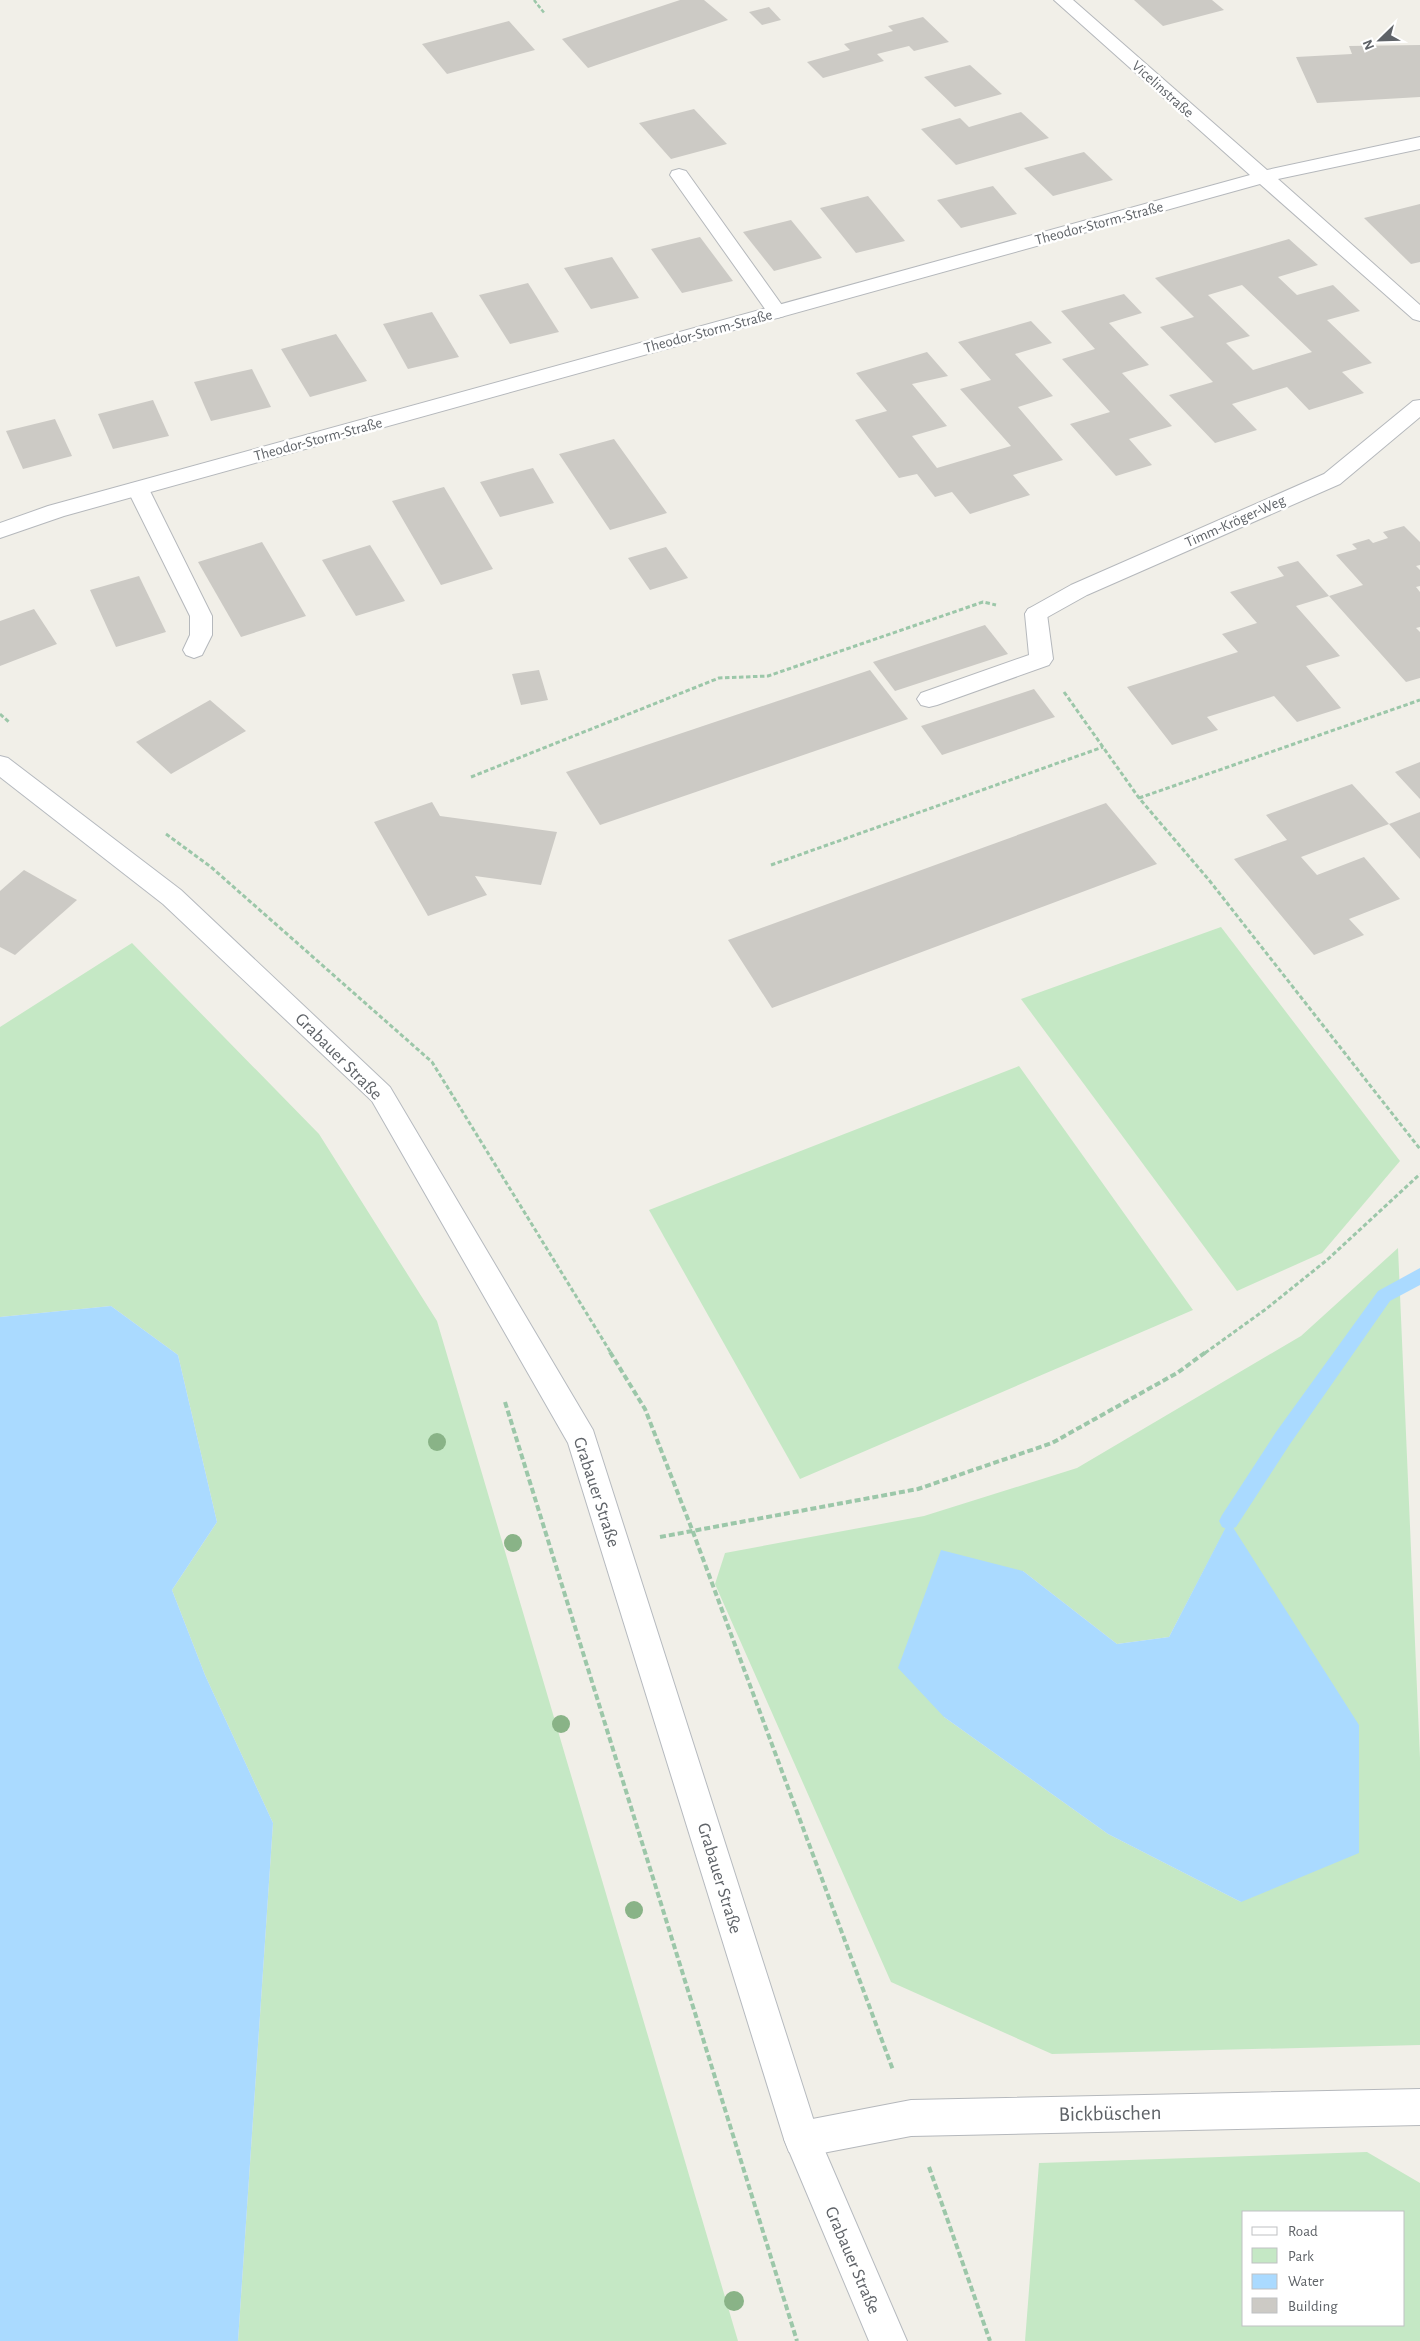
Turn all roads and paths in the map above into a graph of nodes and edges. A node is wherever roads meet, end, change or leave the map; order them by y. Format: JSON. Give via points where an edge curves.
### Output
{"nodes":[{"id":1,"x":534,"y":0,"type":"edge"},
{"id":2,"x":1063,"y":0,"type":"edge"},
{"id":3,"x":546,"y":14,"type":"dead end"},
{"id":4,"x":1420,"y":143,"type":"edge"},
{"id":5,"x":679,"y":175,"type":"dead end"},
{"id":6,"x":1263,"y":177,"type":"junction"},
{"id":7,"x":777,"y":312,"type":"junction"},
{"id":8,"x":1420,"y":315,"type":"edge"},
{"id":9,"x":1420,"y":406,"type":"edge"},
{"id":10,"x":138,"y":489,"type":"junction"},
{"id":11,"x":0,"y":531,"type":"edge"},
{"id":12,"x":1036,"y":614,"type":"junction"},
{"id":13,"x":194,"y":650,"type":"dead end"},
{"id":14,"x":1041,"y":659,"type":"junction"},
{"id":15,"x":929,"y":699,"type":"dead end"},
{"id":16,"x":1420,"y":700,"type":"edge"},
{"id":17,"x":1103,"y":747,"type":"junction"},
{"id":18,"x":0,"y":764,"type":"edge"},
{"id":19,"x":471,"y":777,"type":"dead end"},
{"id":20,"x":1139,"y":798,"type":"junction"},
{"id":21,"x":771,"y":865,"type":"dead end"},
{"id":22,"x":1420,"y":1149,"type":"edge"},
{"id":23,"x":1420,"y":1174,"type":"edge"},
{"id":24,"x":504,"y":1400,"type":"dead end"},
{"id":25,"x":615,"y":1544,"type":"junction"},
{"id":26,"x":1420,"y":2107,"type":"edge"},
{"id":27,"x":802,"y":2139,"type":"junction"},
{"id":28,"x":797,"y":2341,"type":"edge"},
{"id":29,"x":888,"y":2341,"type":"edge"}],
"edges":[{"from":1,"to":3,"type":"path"},
{"from":2,"to":6,"type":"street","name":"Vicelinstraße"},
{"from":4,"to":6,"type":"street","name":"Theodor-Storm-Straße"},
{"from":5,"to":7,"type":"street"},
{"from":6,"to":7,"type":"street","name":"Theodor-Storm-Straße"},
{"from":6,"to":8,"type":"street"},
{"from":7,"to":10,"type":"street","name":"Theodor-Storm-Straße"},
{"from":9,"to":12,"type":"street","name":"Timm-Kröger-Weg","via":[[1332,479],[1079,590]]},
{"from":10,"to":11,"type":"street","name":"Theodor-Storm-Straße","via":[[56,511]]},
{"from":10,"to":13,"type":"street","via":[[200,616],[201,635]]},
{"from":12,"to":14,"type":"street"},
{"from":12,"to":19,"type":"path","via":[[983,602],[768,676],[719,678]]},
{"from":14,"to":15,"type":"street"},
{"from":14,"to":17,"type":"path"},
{"from":16,"to":20,"type":"path"},
{"from":17,"to":20,"type":"path"},
{"from":17,"to":21,"type":"path"},
{"from":18,"to":25,"type":"street","name":"Grabauer Straße","via":[[172,897],[381,1094],[582,1439]]},
{"from":20,"to":22,"type":"path","via":[[1209,880]]},
{"from":23,"to":25,"type":"path","via":[[1327,1260],[1177,1373],[1052,1442],[918,1489]]},
{"from":24,"to":28,"type":"path"},
{"from":25,"to":27,"type":"street","name":"Grabauer Straße"},
{"from":26,"to":27,"type":"street","name":"Bickbüschen","via":[[911,2118]]},
{"from":27,"to":29,"type":"street","name":"Grabauer Straße"}]}
